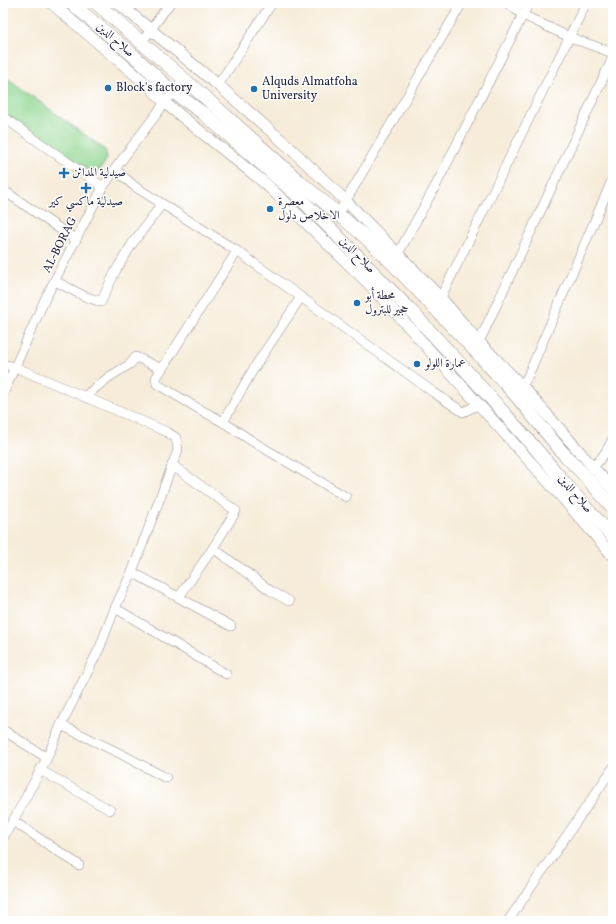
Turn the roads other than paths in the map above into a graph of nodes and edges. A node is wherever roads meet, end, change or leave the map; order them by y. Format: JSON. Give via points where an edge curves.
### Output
{"nodes":[{"id":1,"x":51,"y":3,"type":"edge"},
{"id":2,"x":71,"y":3,"type":"edge"},
{"id":3,"x":118,"y":3,"type":"edge"},
{"id":4,"x":170,"y":3,"type":"edge"},
{"id":5,"x":272,"y":3,"type":"edge"},
{"id":6,"x":462,"y":3,"type":"edge"},
{"id":7,"x":507,"y":3,"type":"edge"},
{"id":8,"x":529,"y":3,"type":"edge"},
{"id":9,"x":586,"y":3,"type":"edge"},
{"id":10,"x":99,"y":4,"type":"edge"},
{"id":11,"x":523,"y":15,"type":"junction"},
{"id":12,"x":151,"y":29,"type":"junction"},
{"id":13,"x":569,"y":37,"type":"junction"},
{"id":14,"x":142,"y":42,"type":"junction"},
{"id":15,"x":613,"y":53,"type":"edge"},
{"id":16,"x":613,"y":57,"type":"edge"},
{"id":17,"x":184,"y":79,"type":"junction"},
{"id":18,"x":218,"y":85,"type":"junction"},
{"id":19,"x":173,"y":92,"type":"junction"},
{"id":20,"x":165,"y":103,"type":"junction"},
{"id":21,"x":3,"y":118,"type":"edge"},
{"id":22,"x":115,"y":169,"type":"junction"},
{"id":23,"x":613,"y":178,"type":"edge"},
{"id":24,"x":103,"y":187,"type":"junction"},
{"id":25,"x":3,"y":190,"type":"edge"},
{"id":26,"x":346,"y":201,"type":"junction"},
{"id":27,"x":162,"y":204,"type":"junction"},
{"id":28,"x":338,"y":214,"type":"junction"},
{"id":29,"x":76,"y":240,"type":"junction"},
{"id":30,"x":237,"y":251,"type":"junction"},
{"id":31,"x":396,"y":259,"type":"junction"},
{"id":32,"x":55,"y":281,"type":"junction"},
{"id":33,"x":301,"y":297,"type":"junction"},
{"id":34,"x":438,"y":303,"type":"junction"},
{"id":35,"x":479,"y":342,"type":"junction"},
{"id":36,"x":3,"y":364,"type":"edge"},
{"id":37,"x":14,"y":367,"type":"junction"},
{"id":38,"x":162,"y":369,"type":"junction"},
{"id":39,"x":522,"y":386,"type":"junction"},
{"id":40,"x":3,"y":394,"type":"edge"},
{"id":41,"x":84,"y":397,"type":"junction"},
{"id":42,"x":478,"y":405,"type":"junction"},
{"id":43,"x":223,"y":422,"type":"junction"},
{"id":44,"x":613,"y":438,"type":"edge"},
{"id":45,"x":172,"y":465,"type":"junction"},
{"id":46,"x":593,"y":467,"type":"junction"},
{"id":47,"x":613,"y":490,"type":"edge"},
{"id":48,"x":346,"y":497,"type":"dead end"},
{"id":49,"x":613,"y":508,"type":"edge"},
{"id":50,"x":613,"y":537,"type":"edge"},
{"id":51,"x":213,"y":548,"type":"junction"},
{"id":52,"x":613,"y":556,"type":"edge"},
{"id":53,"x":132,"y":572,"type":"junction"},
{"id":54,"x":180,"y":597,"type":"junction"},
{"id":55,"x":288,"y":601,"type":"dead end"},
{"id":56,"x":115,"y":608,"type":"junction"},
{"id":57,"x":230,"y":626,"type":"dead end"},
{"id":58,"x":226,"y":674,"type":"dead end"},
{"id":59,"x":61,"y":725,"type":"junction"},
{"id":60,"x":3,"y":730,"type":"edge"},
{"id":61,"x":47,"y":758,"type":"junction"},
{"id":62,"x":613,"y":768,"type":"edge"},
{"id":63,"x":40,"y":770,"type":"junction"},
{"id":64,"x":166,"y":778,"type":"dead end"},
{"id":65,"x":110,"y":810,"type":"dead end"},
{"id":66,"x":13,"y":821,"type":"junction"},
{"id":67,"x":3,"y":838,"type":"edge"},
{"id":68,"x":79,"y":865,"type":"dead end"},
{"id":69,"x":508,"y":921,"type":"edge"}],
"edges":[{"from":1,"to":20,"type":"main road","via":[[151,88]]},
{"from":2,"to":19,"type":"highway","name":"صلاح الدين"},
{"from":3,"to":12,"type":"main road"},
{"from":4,"to":12,"type":"street"},
{"from":5,"to":18,"type":"street"},
{"from":6,"to":26,"type":"street"},
{"from":7,"to":11,"type":"street"},
{"from":8,"to":11,"type":"street"},
{"from":9,"to":13,"type":"street"},
{"from":10,"to":14,"type":"highway","name":"صلاح الدين"},
{"from":11,"to":13,"type":"street"},
{"from":11,"to":31,"type":"street"},
{"from":12,"to":14,"type":"street"},
{"from":12,"to":18,"type":"main road"},
{"from":13,"to":15,"type":"street"},
{"from":13,"to":34,"type":"street"},
{"from":14,"to":17,"type":"highway","name":"صلاح الدين"},
{"from":16,"to":35,"type":"street"},
{"from":17,"to":19,"type":"street","name":"AL-BORAG"},
{"from":17,"to":28,"type":"highway","name":"صلاح الدين"},
{"from":18,"to":26,"type":"main road"},
{"from":19,"to":20,"type":"street","name":"AL-BORAG"},
{"from":19,"to":50,"type":"highway","name":"صلاح الدين","via":[[225,132],[297,195],[330,228],[457,361]]},
{"from":20,"to":22,"type":"street","name":"AL-BORAG"},
{"from":20,"to":42,"type":"main road","via":[[266,184],[356,271]]},
{"from":21,"to":24,"type":"street"},
{"from":22,"to":24,"type":"street","name":"AL-BORAG"},
{"from":22,"to":27,"type":"street","via":[[134,186]]},
{"from":23,"to":39,"type":"street"},
{"from":24,"to":29,"type":"street","name":"AL-BORAG"},
{"from":25,"to":29,"type":"street"},
{"from":26,"to":28,"type":"street"},
{"from":26,"to":31,"type":"main road"},
{"from":27,"to":30,"type":"street"},
{"from":27,"to":32,"type":"street","via":[[132,244],[101,302]]},
{"from":28,"to":31,"type":"highway","name":"صلاح الدين"},
{"from":29,"to":32,"type":"street","name":"AL-BORAG"},
{"from":30,"to":33,"type":"street"},
{"from":30,"to":38,"type":"street"},
{"from":31,"to":34,"type":"highway","name":"صلاح الدين"},
{"from":32,"to":37,"type":"street","name":"AL-BORAG"},
{"from":33,"to":42,"type":"street","via":[[464,412]]},
{"from":33,"to":43,"type":"street","via":[[254,368]]},
{"from":34,"to":35,"type":"main road"},
{"from":34,"to":49,"type":"highway","name":"صلاح الدين","via":[[563,453]]},
{"from":35,"to":39,"type":"main road"},
{"from":36,"to":37,"type":"street"},
{"from":37,"to":40,"type":"street","name":"AL-BORAG"},
{"from":37,"to":41,"type":"street"},
{"from":38,"to":41,"type":"street","via":[[136,358]]},
{"from":38,"to":43,"type":"street","via":[[156,378],[157,384]]},
{"from":39,"to":46,"type":"main road"},
{"from":41,"to":45,"type":"street","via":[[176,438],[178,450]]},
{"from":42,"to":52,"type":"main road"},
{"from":43,"to":48,"type":"street"},
{"from":44,"to":46,"type":"street","via":[[607,451]]},
{"from":45,"to":51,"type":"street","via":[[236,511]]},
{"from":45,"to":53,"type":"street"},
{"from":46,"to":47,"type":"main road"},
{"from":51,"to":54,"type":"street"},
{"from":51,"to":55,"type":"street"},
{"from":53,"to":54,"type":"street"},
{"from":53,"to":56,"type":"street"},
{"from":54,"to":57,"type":"street"},
{"from":56,"to":58,"type":"street"},
{"from":56,"to":59,"type":"street","via":[[100,647]]},
{"from":59,"to":61,"type":"street"},
{"from":59,"to":64,"type":"street"},
{"from":60,"to":61,"type":"street"},
{"from":61,"to":63,"type":"street"},
{"from":62,"to":69,"type":"street"},
{"from":63,"to":65,"type":"street"},
{"from":63,"to":66,"type":"street"},
{"from":66,"to":67,"type":"street"},
{"from":66,"to":68,"type":"street"}]}
